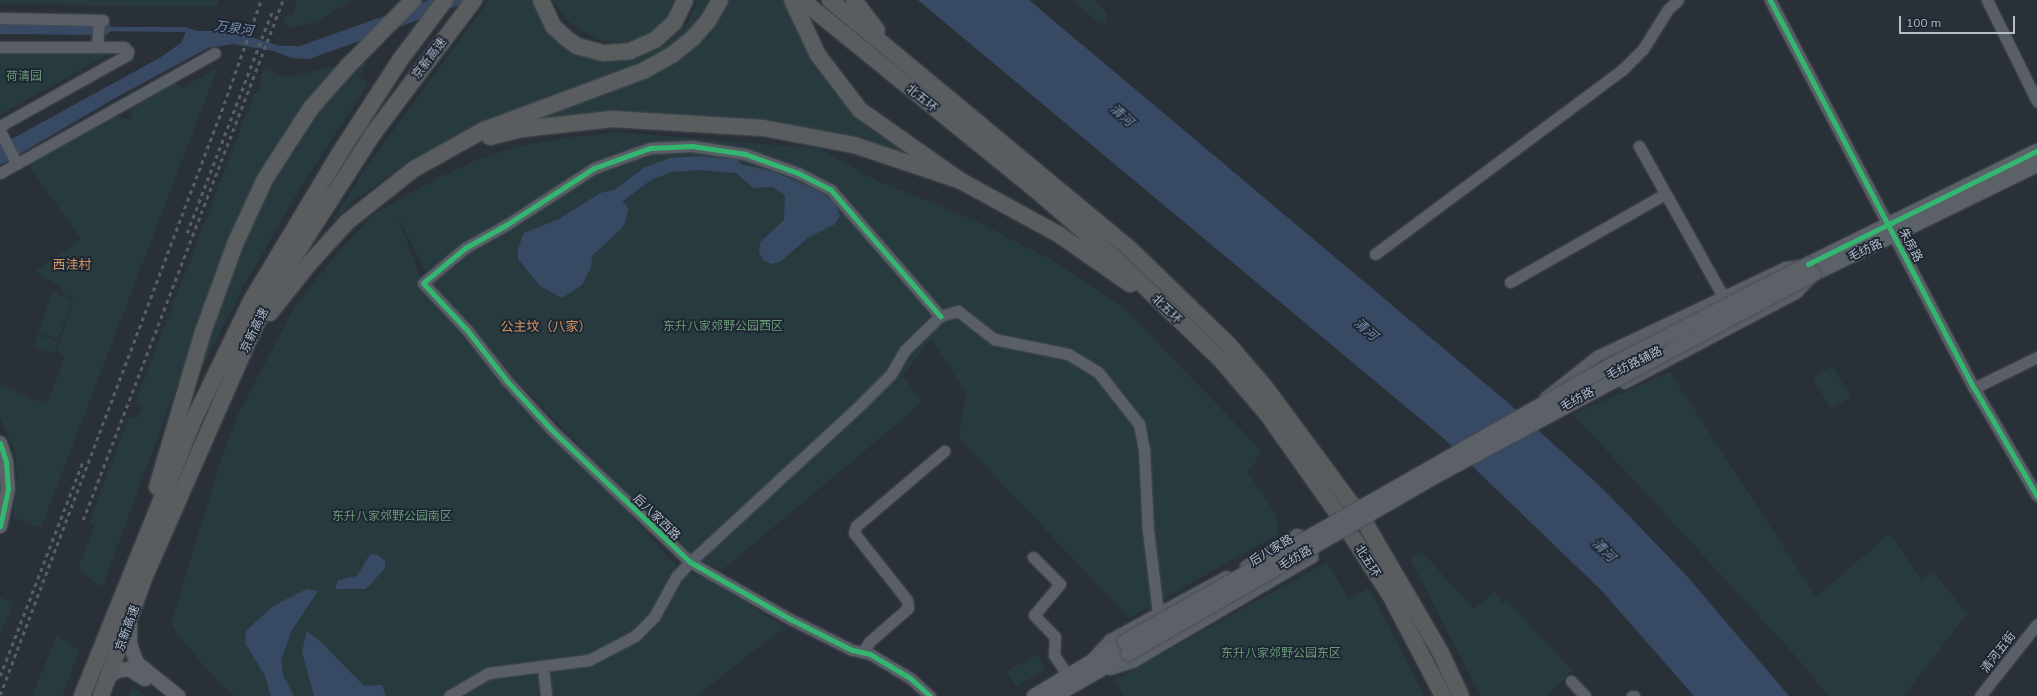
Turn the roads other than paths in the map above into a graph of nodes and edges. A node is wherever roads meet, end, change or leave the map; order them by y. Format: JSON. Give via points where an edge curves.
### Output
{"nodes":[{"id":1,"x":413,"y":0,"type":"edge"},
{"id":2,"x":445,"y":0,"type":"edge"},
{"id":3,"x":474,"y":0,"type":"edge"},
{"id":4,"x":685,"y":0,"type":"edge"},
{"id":5,"x":720,"y":0,"type":"edge"},
{"id":6,"x":792,"y":0,"type":"edge"},
{"id":7,"x":802,"y":0,"type":"edge"},
{"id":8,"x":830,"y":0,"type":"edge"},
{"id":9,"x":854,"y":0,"type":"edge"},
{"id":10,"x":1678,"y":0,"type":"edge"},
{"id":11,"x":1770,"y":0,"type":"edge"},
{"id":12,"x":1987,"y":0,"type":"edge"},
{"id":13,"x":541,"y":2,"type":"edge"},
{"id":14,"x":0,"y":18,"type":"edge"},
{"id":15,"x":97,"y":42,"type":"junction"},
{"id":16,"x":0,"y":47,"type":"edge"},
{"id":17,"x":894,"y":52,"type":"junction"},
{"id":18,"x":215,"y":53,"type":"dead end"},
{"id":19,"x":2037,"y":101,"type":"edge"},
{"id":20,"x":0,"y":126,"type":"edge"},
{"id":21,"x":0,"y":131,"type":"edge"},
{"id":22,"x":1638,"y":146,"type":"dead end"},
{"id":23,"x":450,"y":149,"type":"junction"},
{"id":24,"x":2037,"y":151,"type":"edge"},
{"id":25,"x":17,"y":164,"type":"junction"},
{"id":26,"x":2037,"y":165,"type":"edge"},
{"id":27,"x":0,"y":172,"type":"edge"},
{"id":28,"x":961,"y":181,"type":"junction"},
{"id":29,"x":1666,"y":194,"type":"junction"},
{"id":30,"x":1892,"y":230,"type":"junction"},
{"id":31,"x":1375,"y":254,"type":"dead end"},
{"id":32,"x":1811,"y":269,"type":"junction"},
{"id":33,"x":1510,"y":282,"type":"dead end"},
{"id":34,"x":1723,"y":296,"type":"junction"},
{"id":35,"x":1172,"y":314,"type":"junction"},
{"id":36,"x":940,"y":316,"type":"junction"},
{"id":37,"x":248,"y":341,"type":"junction"},
{"id":38,"x":2037,"y":357,"type":"edge"},
{"id":39,"x":1974,"y":388,"type":"junction"},
{"id":40,"x":1543,"y":398,"type":"dead end"},
{"id":41,"x":0,"y":443,"type":"edge"},
{"id":42,"x":944,"y":451,"type":"dead end"},
{"id":43,"x":1440,"y":468,"type":"dead end"},
{"id":44,"x":2037,"y":496,"type":"edge"},
{"id":45,"x":0,"y":526,"type":"edge"},
{"id":46,"x":1033,"y":557,"type":"dead end"},
{"id":47,"x":137,"y":558,"type":"junction"},
{"id":48,"x":690,"y":562,"type":"junction"},
{"id":49,"x":1158,"y":613,"type":"junction"},
{"id":50,"x":130,"y":620,"type":"junction"},
{"id":51,"x":2037,"y":624,"type":"edge"},
{"id":52,"x":1126,"y":648,"type":"joint"},
{"id":53,"x":863,"y":652,"type":"junction"},
{"id":54,"x":543,"y":666,"type":"junction"},
{"id":55,"x":1086,"y":671,"type":"junction"},
{"id":56,"x":1068,"y":676,"type":"junction"},
{"id":57,"x":109,"y":677,"type":"junction"},
{"id":58,"x":1571,"y":681,"type":"dead end"},
{"id":59,"x":82,"y":696,"type":"edge"},
{"id":60,"x":102,"y":696,"type":"edge"},
{"id":61,"x":165,"y":696,"type":"edge"},
{"id":62,"x":178,"y":696,"type":"edge"},
{"id":63,"x":449,"y":696,"type":"edge"},
{"id":64,"x":546,"y":696,"type":"edge"},
{"id":65,"x":930,"y":696,"type":"edge"},
{"id":66,"x":1034,"y":696,"type":"edge"},
{"id":67,"x":1055,"y":696,"type":"edge"},
{"id":68,"x":1443,"y":696,"type":"edge"},
{"id":69,"x":1461,"y":696,"type":"edge"},
{"id":70,"x":1585,"y":696,"type":"edge"},
{"id":71,"x":1980,"y":696,"type":"edge"}],
"edges":[{"from":1,"to":47,"type":"highway","via":[[311,108],[265,179],[236,242],[203,332]]},
{"from":2,"to":47,"type":"highway","name":"京新高速","via":[[400,60],[339,154],[252,299],[194,419]]},
{"from":3,"to":37,"type":"highway","name":"京新高速","via":[[373,134],[318,216],[277,283]]},
{"from":4,"to":13,"type":"highway","via":[[674,23],[655,40],[617,53],[591,51],[577,46],[553,26]]},
{"from":5,"to":23,"type":"highway","via":[[708,21],[672,55],[609,86],[535,109],[484,130]]},
{"from":6,"to":28,"type":"highway","via":[[818,55],[860,110]]},
{"from":7,"to":35,"type":"highway","name":"北五环","via":[[1044,197],[1117,260]]},
{"from":8,"to":17,"type":"highway","name":"北五环"},
{"from":9,"to":17,"type":"highway"},
{"from":10,"to":31,"type":"street","via":[[1668,9],[1643,49],[1622,70]]},
{"from":11,"to":30,"type":"street","name":"朱房路"},
{"from":12,"to":19,"type":"street"},
{"from":14,"to":15,"type":"street","via":[[100,21]]},
{"from":15,"to":16,"type":"street"},
{"from":15,"to":20,"type":"street","via":[[124,47],[128,51],[126,55]]},
{"from":17,"to":69,"type":"highway","name":"北五环","via":[[1128,247],[1229,345],[1265,387],[1364,521],[1436,645]]},
{"from":18,"to":25,"type":"street"},
{"from":21,"to":25,"type":"street"},
{"from":22,"to":29,"type":"street"},
{"from":23,"to":28,"type":"highway","via":[[504,133],[553,125],[636,119],[763,128],[854,145]]},
{"from":23,"to":37,"type":"highway","via":[[414,169],[347,222],[308,265]]},
{"from":24,"to":30,"type":"main road"},
{"from":25,"to":27,"type":"street"},
{"from":26,"to":30,"type":"main road","name":"毛纺路"},
{"from":28,"to":35,"type":"highway","via":[[1058,234]]},
{"from":29,"to":33,"type":"street"},
{"from":29,"to":34,"type":"street"},
{"from":30,"to":32,"type":"main road","name":"毛纺路"},
{"from":30,"to":39,"type":"street","name":"朱房路"},
{"from":32,"to":34,"type":"street","name":"毛纺路辅路","via":[[1785,267]]},
{"from":32,"to":43,"type":"street","name":"毛纺路辅路","via":[[1797,292],[1715,338],[1617,387],[1548,411]]},
{"from":32,"to":52,"type":"main road","name":"毛纺路","bridge":true,"via":[[1602,370]]},
{"from":34,"to":40,"type":"street","name":"毛纺路辅路","via":[[1597,356]]},
{"from":35,"to":68,"type":"highway","name":"北五环","via":[[1221,360],[1267,414],[1335,510],[1386,589]]},
{"from":36,"to":48,"type":"street","via":[[905,350],[891,374],[861,404]]},
{"from":36,"to":48,"type":"street","name":"后八家西路","via":[[831,190],[798,173],[745,154],[692,146],[650,148],[594,168],[506,225],[465,248],[423,283],[467,330],[507,381],[551,429]]},
{"from":36,"to":49,"type":"street","via":[[958,312],[994,339],[1068,354],[1098,372],[1139,424],[1144,449],[1148,530]]},
{"from":37,"to":50,"type":"highway","name":"京新高速","via":[[148,569]]},
{"from":38,"to":39,"type":"street"},
{"from":39,"to":44,"type":"street","name":"朱房路"},
{"from":41,"to":45,"type":"main road","via":[[6,462],[8,489]]},
{"from":42,"to":53,"type":"street","via":[[856,526],[854,533],[907,600],[908,608],[869,642]]},
{"from":46,"to":56,"type":"street","via":[[1060,584],[1034,615],[1055,637],[1054,655]]},
{"from":47,"to":59,"type":"highway","name":"京新高速"},
{"from":48,"to":53,"type":"street","name":"后八家西路","via":[[790,618],[852,650]]},
{"from":48,"to":54,"type":"street","via":[[676,577],[654,617],[635,636],[589,660]]},
{"from":49,"to":55,"type":"street","name":"后八家路","via":[[1110,639]]},
{"from":49,"to":55,"type":"street","name":"后八家路","via":[[1297,534],[1312,540],[1312,557],[1134,660]]},
{"from":50,"to":57,"type":"highway","name":"京新高速"},
{"from":50,"to":62,"type":"main road","via":[[130,644],[137,663]]},
{"from":51,"to":71,"type":"street","name":"清河五街"},
{"from":52,"to":55,"type":"main road","name":"后八家路"},
{"from":53,"to":65,"type":"street","name":"后八家西路","via":[[910,678]]},
{"from":54,"to":63,"type":"street","via":[[488,673]]},
{"from":54,"to":64,"type":"street"},
{"from":55,"to":56,"type":"main road","name":"后八家路"},
{"from":55,"to":67,"type":"main road","name":"后八家路"},
{"from":56,"to":66,"type":"main road","name":"后八家路"},
{"from":57,"to":60,"type":"highway","name":"京新高速"},
{"from":57,"to":61,"type":"main road","via":[[116,671],[129,669]]},
{"from":58,"to":70,"type":"street"}]}
